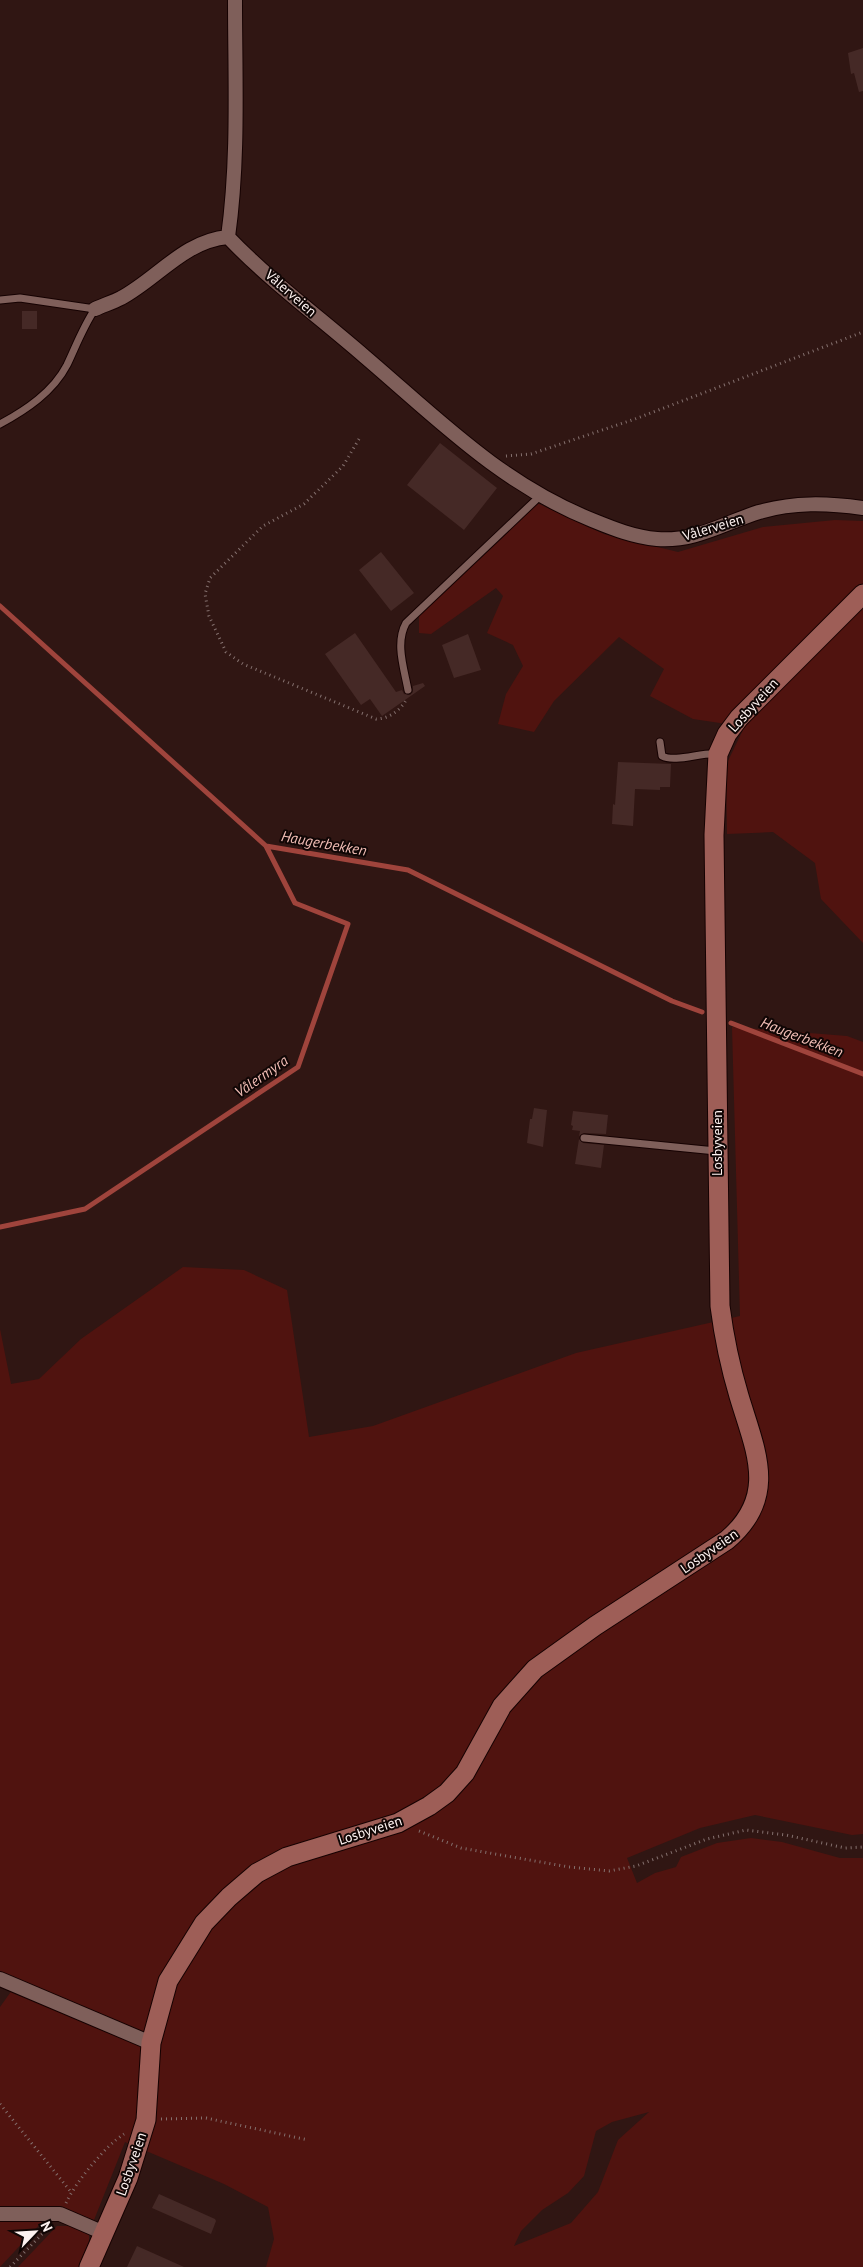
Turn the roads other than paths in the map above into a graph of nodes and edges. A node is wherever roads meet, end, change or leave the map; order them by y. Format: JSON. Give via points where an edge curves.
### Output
{"nodes":[{"id":1,"x":235,"y":0,"type":"edge"},
{"id":2,"x":228,"y":237,"type":"junction"},
{"id":3,"x":0,"y":300,"type":"edge"},
{"id":4,"x":95,"y":309,"type":"junction"},
{"id":5,"x":0,"y":424,"type":"edge"},
{"id":6,"x":540,"y":496,"type":"junction"},
{"id":7,"x":863,"y":508,"type":"edge"},
{"id":8,"x":863,"y":594,"type":"edge"},
{"id":9,"x":408,"y":690,"type":"road end"},
{"id":10,"x":660,"y":742,"type":"dead end"},
{"id":11,"x":718,"y":754,"type":"junction"},
{"id":12,"x":584,"y":1138,"type":"dead end"},
{"id":13,"x":716,"y":1151,"type":"junction"},
{"id":14,"x":0,"y":1979,"type":"edge"},
{"id":15,"x":151,"y":2043,"type":"junction"},
{"id":16,"x":0,"y":2214,"type":"edge"},
{"id":17,"x":104,"y":2233,"type":"junction"},
{"id":18,"x":89,"y":2267,"type":"edge"}],
"edges":[{"from":1,"to":2,"type":"street","via":[[236,145]]},
{"from":2,"to":4,"type":"street","via":[[213,239],[186,250],[121,298]]},
{"from":2,"to":6,"type":"street","name":"Vålerveien","via":[[482,458]]},
{"from":3,"to":4,"type":"lane","via":[[20,298]]},
{"from":4,"to":5,"type":"lane","via":[[60,376],[28,408]]},
{"from":6,"to":7,"type":"street","name":"Vålerveien","via":[[623,533],[657,539],[683,539],[757,513],[795,504]]},
{"from":6,"to":9,"type":"lane","via":[[406,623],[400,646]]},
{"from":8,"to":11,"type":"main road","name":"Losbyveien","via":[[744,712],[727,734]]},
{"from":10,"to":11,"type":"lane","via":[[665,758]]},
{"from":11,"to":13,"type":"main road","name":"Losbyveien","via":[[714,834]]},
{"from":12,"to":13,"type":"lane"},
{"from":13,"to":15,"type":"main road","name":"Losbyveien","via":[[720,1306],[726,1352],[758,1455],[760,1485],[754,1508],[741,1529],[535,1669],[502,1706],[465,1773],[430,1806],[398,1823],[287,1857],[257,1873],[229,1897],[204,1923],[168,1982]]},
{"from":14,"to":15,"type":"street"},
{"from":15,"to":17,"type":"main road","name":"Losbyveien","via":[[146,2120],[128,2178]]},
{"from":16,"to":17,"type":"street","via":[[60,2214]]},
{"from":17,"to":18,"type":"main road","name":"Losbyveien"}]}
